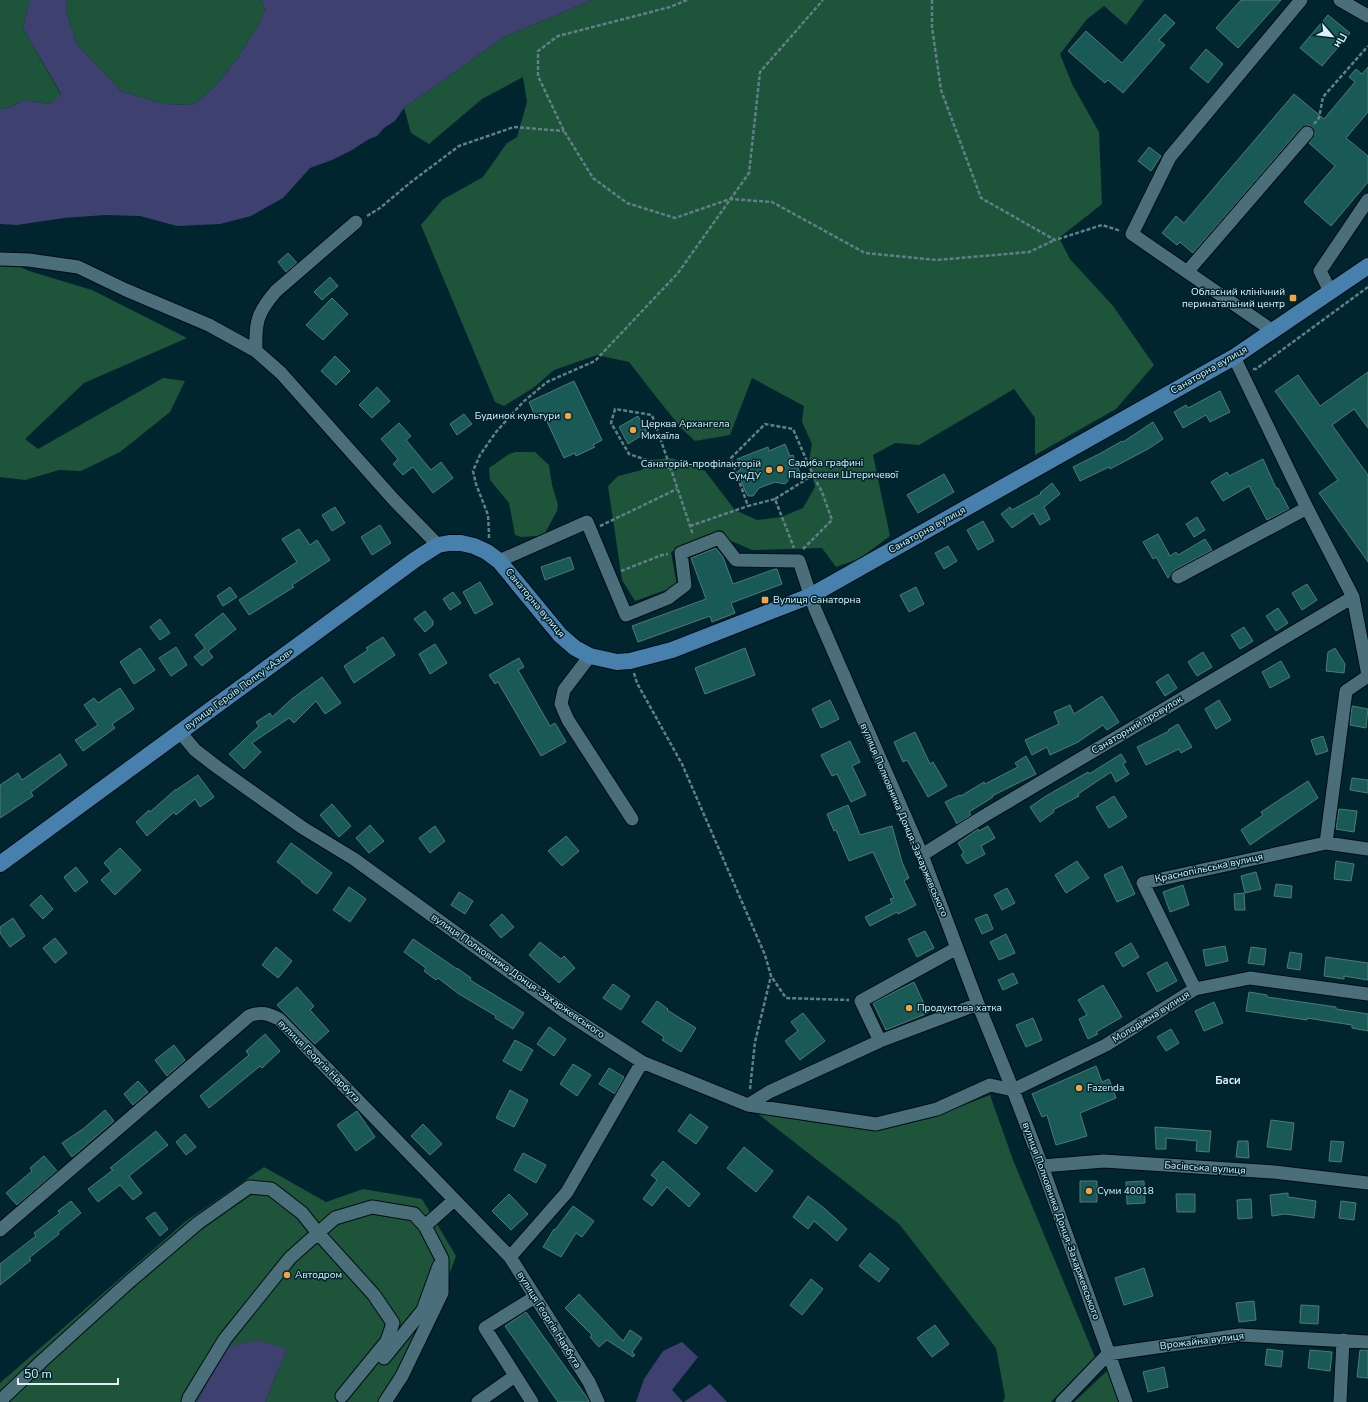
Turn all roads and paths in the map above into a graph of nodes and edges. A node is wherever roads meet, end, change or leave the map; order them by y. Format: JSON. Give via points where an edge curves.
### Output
{"nodes":[{"id":1,"x":687,"y":0,"type":"edge"},
{"id":2,"x":823,"y":0,"type":"edge"},
{"id":3,"x":932,"y":0,"type":"edge"},
{"id":4,"x":1301,"y":0,"type":"edge"},
{"id":5,"x":1340,"y":0,"type":"edge"},
{"id":6,"x":1368,"y":16,"type":"edge"},
{"id":7,"x":1368,"y":46,"type":"edge"},
{"id":8,"x":564,"y":131,"type":"junction"},
{"id":9,"x":1306,"y":133,"type":"joint"},
{"id":10,"x":730,"y":199,"type":"junction"},
{"id":11,"x":1368,"y":200,"type":"edge"},
{"id":12,"x":356,"y":222,"type":"joint"},
{"id":13,"x":1132,"y":234,"type":"junction"},
{"id":14,"x":1055,"y":240,"type":"junction"},
{"id":15,"x":0,"y":259,"type":"edge"},
{"id":16,"x":1368,"y":266,"type":"edge"},
{"id":17,"x":1186,"y":272,"type":"junction"},
{"id":18,"x":1368,"y":286,"type":"edge"},
{"id":19,"x":1330,"y":291,"type":"junction"},
{"id":20,"x":1273,"y":331,"type":"junction"},
{"id":21,"x":256,"y":350,"type":"junction"},
{"id":22,"x":1236,"y":363,"type":"junction"},
{"id":23,"x":670,"y":468,"type":"junction"},
{"id":24,"x":813,"y":475,"type":"junction"},
{"id":25,"x":677,"y":489,"type":"junction"},
{"id":26,"x":775,"y":499,"type":"junction"},
{"id":27,"x":748,"y":506,"type":"junction"},
{"id":28,"x":1307,"y":508,"type":"junction"},
{"id":29,"x":690,"y":526,"type":"junction"},
{"id":30,"x":591,"y":530,"type":"junction"},
{"id":31,"x":438,"y":545,"type":"junction"},
{"id":32,"x":697,"y":547,"type":"junction"},
{"id":33,"x":681,"y":553,"type":"junction"},
{"id":34,"x":493,"y":556,"type":"junction"},
{"id":35,"x":798,"y":558,"type":"junction"},
{"id":36,"x":610,"y":576,"type":"junction"},
{"id":37,"x":1178,"y":577,"type":"dead end"},
{"id":38,"x":810,"y":596,"type":"junction"},
{"id":39,"x":1353,"y":597,"type":"junction"},
{"id":40,"x":590,"y":656,"type":"junction"},
{"id":41,"x":630,"y":661,"type":"junction"},
{"id":42,"x":1368,"y":676,"type":"edge"},
{"id":43,"x":180,"y":732,"type":"junction"},
{"id":44,"x":632,"y":819,"type":"dead end"},
{"id":45,"x":1326,"y":843,"type":"junction"},
{"id":46,"x":1368,"y":849,"type":"edge"},
{"id":47,"x":922,"y":855,"type":"junction"},
{"id":48,"x":0,"y":864,"type":"edge"},
{"id":49,"x":957,"y":948,"type":"junction"},
{"id":50,"x":771,"y":976,"type":"junction"},
{"id":51,"x":1195,"y":989,"type":"junction"},
{"id":52,"x":1368,"y":994,"type":"edge"},
{"id":53,"x":861,"y":1001,"type":"junction"},
{"id":54,"x":978,"y":1004,"type":"junction"},
{"id":55,"x":880,"y":1041,"type":"junction"},
{"id":56,"x":642,"y":1062,"type":"junction"},
{"id":57,"x":1013,"y":1090,"type":"junction"},
{"id":58,"x":748,"y":1105,"type":"junction"},
{"id":59,"x":1042,"y":1166,"type":"junction"},
{"id":60,"x":1368,"y":1183,"type":"edge"},
{"id":61,"x":454,"y":1200,"type":"junction"},
{"id":62,"x":425,"y":1226,"type":"junction"},
{"id":63,"x":0,"y":1230,"type":"edge"},
{"id":64,"x":318,"y":1233,"type":"junction"},
{"id":65,"x":510,"y":1257,"type":"junction"},
{"id":66,"x":442,"y":1259,"type":"junction"},
{"id":67,"x":535,"y":1297,"type":"junction"},
{"id":68,"x":1343,"y":1340,"type":"junction"},
{"id":69,"x":1368,"y":1342,"type":"edge"},
{"id":70,"x":1108,"y":1354,"type":"junction"},
{"id":71,"x":515,"y":1376,"type":"junction"},
{"id":72,"x":339,"y":1399,"type":"edge"},
{"id":73,"x":0,"y":1401,"type":"edge"},
{"id":74,"x":188,"y":1402,"type":"edge"},
{"id":75,"x":385,"y":1402,"type":"edge"},
{"id":76,"x":478,"y":1402,"type":"edge"},
{"id":77,"x":532,"y":1402,"type":"edge"},
{"id":78,"x":598,"y":1402,"type":"edge"},
{"id":79,"x":1062,"y":1402,"type":"edge"},
{"id":80,"x":1126,"y":1402,"type":"edge"},
{"id":81,"x":1340,"y":1402,"type":"edge"}],
"edges":[{"from":1,"to":8,"type":"path","via":[[670,7],[558,36],[538,51],[538,76]]},
{"from":2,"to":10,"type":"path","via":[[760,72],[749,172]]},
{"from":3,"to":14,"type":"path","via":[[932,27],[941,90],[981,198]]},
{"from":4,"to":13,"type":"street","via":[[1170,157]]},
{"from":5,"to":6,"type":"street"},
{"from":7,"to":9,"type":"path","via":[[1323,97],[1319,118]]},
{"from":8,"to":10,"type":"path","via":[[593,178],[628,203],[675,218]]},
{"from":8,"to":12,"type":"path","via":[[514,127],[459,146],[380,208]]},
{"from":9,"to":17,"type":"street"},
{"from":10,"to":14,"type":"path","via":[[772,202],[865,253],[937,260],[1029,252]]},
{"from":10,"to":34,"type":"path","via":[[678,273],[595,361],[547,382],[523,402],[496,432],[480,455],[473,471],[488,515]]},
{"from":11,"to":19,"type":"street","via":[[1320,271]]},
{"from":12,"to":21,"type":"street","via":[[267,301],[259,313],[255,330]]},
{"from":13,"to":14,"type":"path","via":[[1102,225]]},
{"from":13,"to":17,"type":"street"},
{"from":15,"to":21,"type":"street","via":[[78,267],[209,325]]},
{"from":16,"to":19,"type":"main road","name":"Санаторна вулиця"},
{"from":17,"to":20,"type":"street"},
{"from":18,"to":22,"type":"path","via":[[1256,369]]},
{"from":19,"to":20,"type":"main road","name":"Санаторна вулиця"},
{"from":20,"to":22,"type":"main road","name":"Санаторна вулиця"},
{"from":21,"to":31,"type":"street","via":[[281,373],[394,500]]},
{"from":22,"to":28,"type":"street"},
{"from":22,"to":38,"type":"main road","name":"Санаторна вулиця"},
{"from":23,"to":23,"type":"path","via":[[652,415],[615,409],[611,423],[629,454]]},
{"from":23,"to":25,"type":"path"},
{"from":24,"to":26,"type":"path"},
{"from":24,"to":27,"type":"path","via":[[793,429],[765,424],[731,458]]},
{"from":24,"to":35,"type":"path","via":[[832,520]]},
{"from":25,"to":29,"type":"path"},
{"from":25,"to":30,"type":"path"},
{"from":26,"to":27,"type":"path"},
{"from":26,"to":35,"type":"path"},
{"from":27,"to":29,"type":"path"},
{"from":28,"to":37,"type":"street"},
{"from":28,"to":39,"type":"street"},
{"from":29,"to":32,"type":"path"},
{"from":30,"to":34,"type":"street","via":[[587,522]]},
{"from":30,"to":36,"type":"street"},
{"from":31,"to":34,"type":"main road","name":"вулиця Героїв Полку «Азов»","via":[[461,543],[474,546]]},
{"from":31,"to":43,"type":"main road","name":"вулиця Героїв Полку «Азов»"},
{"from":32,"to":33,"type":"street"},
{"from":32,"to":35,"type":"street","via":[[719,538],[736,560]]},
{"from":33,"to":36,"type":"path","via":[[662,555]]},
{"from":33,"to":36,"type":"street","via":[[685,585],[668,598],[626,615]]},
{"from":34,"to":40,"type":"main road","name":"Санаторна вулиця","via":[[560,635],[575,648]]},
{"from":35,"to":38,"type":"street","name":"вулиця Полковника Донця-Захаржевського"},
{"from":38,"to":41,"type":"main road","name":"Санаторна вулиця","via":[[672,650]]},
{"from":38,"to":47,"type":"street","name":"вулиця Полковника Донця-Захаржевського"},
{"from":39,"to":42,"type":"street"},
{"from":39,"to":47,"type":"street","name":"Санаторний провулок"},
{"from":40,"to":41,"type":"main road","name":"Санаторна вулиця","via":[[617,662]]},
{"from":40,"to":44,"type":"street","via":[[564,690],[561,704],[568,720]]},
{"from":41,"to":50,"type":"path","via":[[638,683],[682,764],[765,955]]},
{"from":42,"to":45,"type":"street","via":[[1346,691]]},
{"from":43,"to":48,"type":"main road","name":"вулиця Героїв Полку «Азов»"},
{"from":43,"to":56,"type":"street","name":"вулиця Полковника Донця-Захаржевського","via":[[195,750],[216,767],[303,828],[354,859],[565,1012]]},
{"from":45,"to":46,"type":"street","name":"Краснопільська вулиця"},
{"from":45,"to":51,"type":"street","name":"Краснопільська вулиця","via":[[1143,883]]},
{"from":47,"to":49,"type":"street","name":"вулиця Полковника Донця-Захаржевського"},
{"from":49,"to":53,"type":"street"},
{"from":49,"to":54,"type":"street","name":"вулиця Полковника Донця-Захаржевського"},
{"from":50,"to":53,"type":"path","via":[[786,998]]},
{"from":50,"to":58,"type":"path","via":[[755,1042]]},
{"from":51,"to":52,"type":"street","name":"Молодіжна вулиця","via":[[1250,978]]},
{"from":51,"to":57,"type":"street","name":"Молодіжна вулиця","via":[[1106,1045]]},
{"from":53,"to":55,"type":"street"},
{"from":54,"to":55,"type":"street"},
{"from":54,"to":57,"type":"street","name":"вулиця Полковника Донця-Захаржевського"},
{"from":55,"to":58,"type":"street","via":[[769,1092]]},
{"from":56,"to":58,"type":"street","name":"вулиця Полковника Донця-Захаржевського"},
{"from":56,"to":65,"type":"street","via":[[567,1192]]},
{"from":57,"to":58,"type":"street","name":"вулиця Полковника Донця-Захаржевського","via":[[990,1086],[937,1109],[876,1124]]},
{"from":57,"to":59,"type":"street","name":"вулиця Полковника Донця-Захаржевського"},
{"from":59,"to":60,"type":"street","name":"Басівська вулиця","via":[[1104,1162],[1274,1172]]},
{"from":59,"to":70,"type":"street","name":"вулиця Полковника Донця-Захаржевського"},
{"from":61,"to":62,"type":"street"},
{"from":61,"to":63,"type":"street","name":"вулиця Георгія Нарбута","via":[[279,1019],[269,1014],[257,1013],[249,1016]]},
{"from":61,"to":65,"type":"street","name":"вулиця Георгія Нарбута"},
{"from":62,"to":64,"type":"street","via":[[414,1214],[372,1207],[335,1218]]},
{"from":62,"to":66,"type":"street"},
{"from":64,"to":72,"type":"street","via":[[374,1295],[393,1323],[387,1341]]},
{"from":64,"to":73,"type":"street","via":[[302,1213],[272,1189],[249,1187],[198,1223],[130,1281]]},
{"from":64,"to":74,"type":"street","via":[[290,1258],[225,1339]]},
{"from":65,"to":67,"type":"street","name":"вулиця Георгія Нарбута"},
{"from":66,"to":72,"type":"street","via":[[423,1310],[371,1374],[348,1389]]},
{"from":66,"to":75,"type":"street","via":[[442,1293],[402,1376]]},
{"from":67,"to":71,"type":"street","via":[[484,1328]]},
{"from":67,"to":78,"type":"street","name":"вулиця Георгія Нарбута","via":[[589,1382]]},
{"from":68,"to":69,"type":"street","name":"Врожайна вулиця"},
{"from":68,"to":70,"type":"street","name":"Врожайна вулиця","via":[[1240,1335]]},
{"from":68,"to":81,"type":"street"},
{"from":70,"to":79,"type":"street"},
{"from":70,"to":80,"type":"street","name":"вулиця Полковника Донця-Захаржевського"},
{"from":71,"to":76,"type":"street"},
{"from":71,"to":77,"type":"street"}]}
